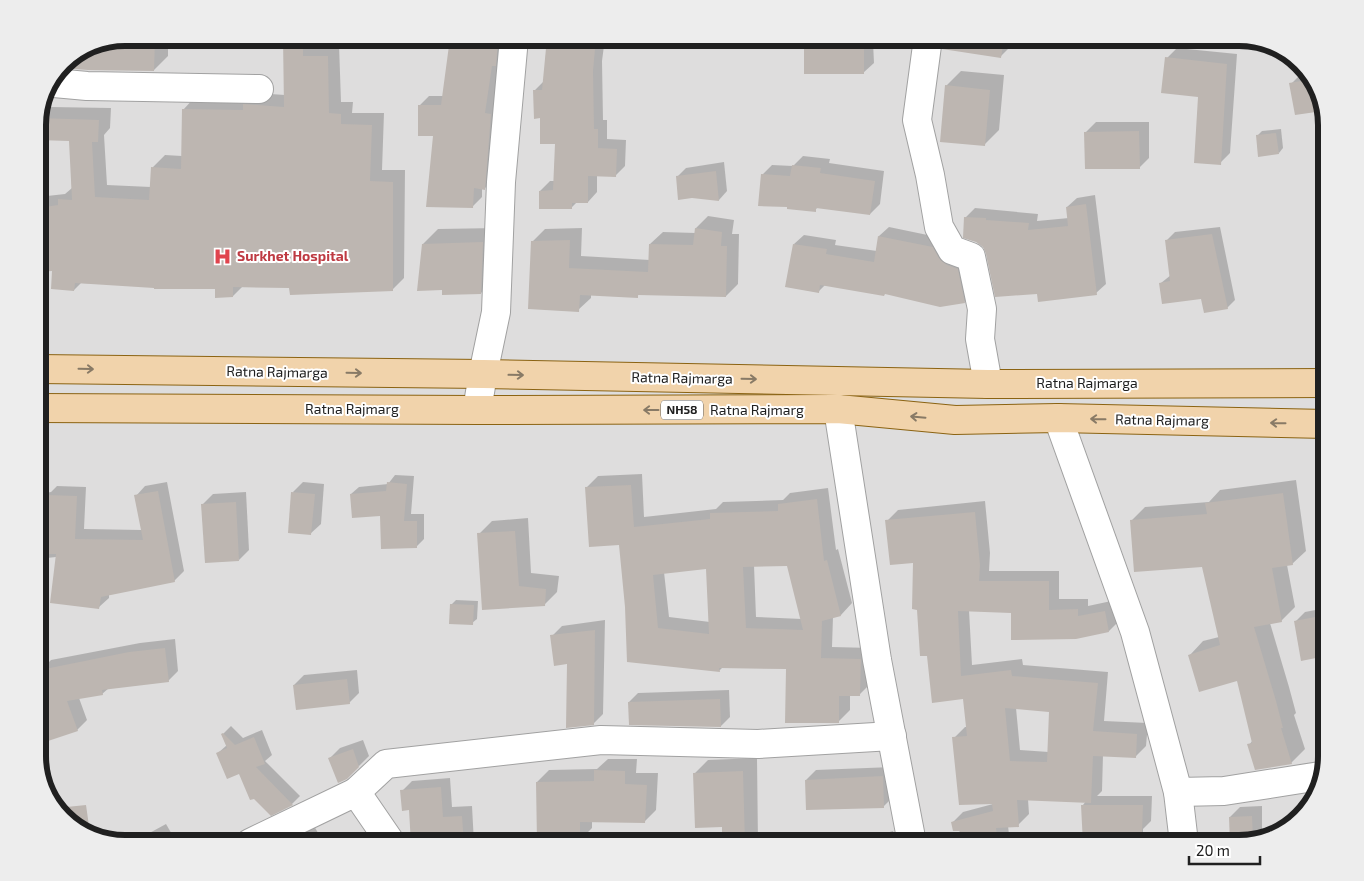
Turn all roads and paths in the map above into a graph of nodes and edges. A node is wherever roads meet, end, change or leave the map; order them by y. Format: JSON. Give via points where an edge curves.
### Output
{"nodes":[{"id":1,"x":513,"y":46,"type":"edge"},
{"id":2,"x":927,"y":46,"type":"edge"},
{"id":3,"x":59,"y":83,"type":"edge"},
{"id":4,"x":259,"y":89,"type":"dead end"},
{"id":5,"x":46,"y":369,"type":"edge"},
{"id":6,"x":483,"y":374,"type":"junction"},
{"id":7,"x":953,"y":383,"type":"junction"},
{"id":8,"x":1318,"y":383,"type":"edge"},
{"id":9,"x":988,"y":384,"type":"junction"},
{"id":10,"x":46,"y":408,"type":"edge"},
{"id":11,"x":838,"y":409,"type":"junction"},
{"id":12,"x":477,"y":410,"type":"junction"},
{"id":13,"x":1058,"y":418,"type":"junction"},
{"id":14,"x":955,"y":420,"type":"junction"},
{"id":15,"x":1318,"y":424,"type":"edge"},
{"id":16,"x":892,"y":736,"type":"junction"},
{"id":17,"x":1315,"y":777,"type":"edge"},
{"id":18,"x":356,"y":792,"type":"junction"},
{"id":19,"x":1178,"y":792,"type":"junction"},
{"id":20,"x":268,"y":835,"type":"edge"},
{"id":21,"x":385,"y":835,"type":"edge"},
{"id":22,"x":910,"y":835,"type":"edge"},
{"id":23,"x":1183,"y":835,"type":"edge"}],
"edges":[{"from":1,"to":6,"type":"street","via":[[501,182],[496,312]]},
{"from":2,"to":9,"type":"street","via":[[917,120],[938,227],[952,250],[971,258],[982,309],[980,339]]},
{"from":3,"to":4,"type":"street"},
{"from":5,"to":6,"type":"main road","name":"Ratna Rajmarga","one_way":true},
{"from":6,"to":7,"type":"main road","name":"Ratna Rajmarga","one_way":true},
{"from":6,"to":12,"type":"street"},
{"from":7,"to":9,"type":"main road","name":"Ratna Rajmarga"},
{"from":7,"to":14,"type":"main road"},
{"from":8,"to":9,"type":"main road","name":"Ratna Rajmarga"},
{"from":10,"to":12,"type":"main road","name":"Ratna Rajmarg","number":"NH58"},
{"from":11,"to":12,"type":"main road","name":"Ratna Rajmarg","number":"NH58","one_way":true},
{"from":14,"to":11,"type":"main road","name":"Ratna Rajmarg","number":"NH58","one_way":true},
{"from":11,"to":16,"type":"street"},
{"from":13,"to":14,"type":"main road","name":"Ratna Rajmarg","number":"NH58"},
{"from":15,"to":13,"type":"main road","name":"Ratna Rajmarg","number":"NH58","one_way":true},
{"from":13,"to":19,"type":"street","via":[[1135,632]]},
{"from":16,"to":18,"type":"street","via":[[758,744],[602,740],[386,764]]},
{"from":16,"to":22,"type":"street"},
{"from":17,"to":19,"type":"street","via":[[1224,791]]},
{"from":18,"to":20,"type":"street"},
{"from":18,"to":21,"type":"street"},
{"from":19,"to":23,"type":"street"}]}
